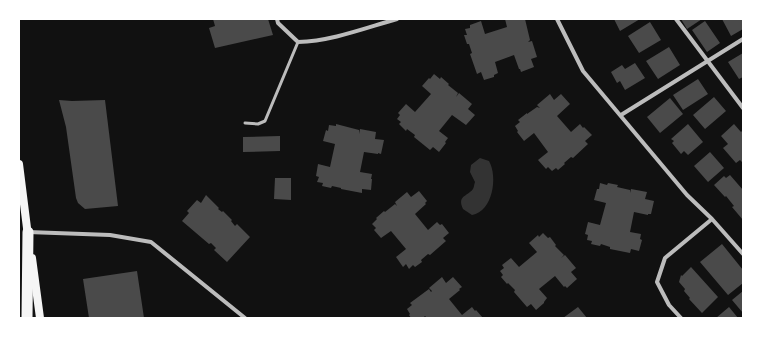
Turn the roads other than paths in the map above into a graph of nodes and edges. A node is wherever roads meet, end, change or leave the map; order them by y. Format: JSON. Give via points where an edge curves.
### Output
{"nodes":[{"id":1,"x":277,"y":19,"type":"edge"},
{"id":2,"x":397,"y":19,"type":"edge"},
{"id":3,"x":557,"y":19,"type":"edge"},
{"id":4,"x":676,"y":19,"type":"edge"},
{"id":5,"x":743,"y":39,"type":"edge"},
{"id":6,"x":298,"y":42,"type":"junction"},
{"id":7,"x":708,"y":61,"type":"junction"},
{"id":8,"x":743,"y":108,"type":"edge"},
{"id":9,"x":621,"y":115,"type":"junction"},
{"id":10,"x":245,"y":123,"type":"dead end"},
{"id":11,"x":19,"y":164,"type":"edge"},
{"id":12,"x":712,"y":219,"type":"junction"},
{"id":13,"x":28,"y":232,"type":"junction"},
{"id":14,"x":743,"y":254,"type":"edge"},
{"id":15,"x":27,"y":318,"type":"edge"},
{"id":16,"x":40,"y":318,"type":"edge"},
{"id":17,"x":245,"y":318,"type":"edge"},
{"id":18,"x":681,"y":318,"type":"edge"}],
"edges":[{"from":1,"to":6,"type":"street","via":[[278,24]]},
{"from":2,"to":6,"type":"street","via":[[320,40]]},
{"from":3,"to":9,"type":"street","via":[[582,71]]},
{"from":4,"to":7,"type":"street"},
{"from":5,"to":7,"type":"street"},
{"from":6,"to":10,"type":"lane","via":[[264,121],[258,124]]},
{"from":7,"to":8,"type":"street"},
{"from":7,"to":9,"type":"street"},
{"from":9,"to":12,"type":"street","via":[[688,195]]},
{"from":11,"to":13,"type":"main road"},
{"from":12,"to":14,"type":"street"},
{"from":12,"to":18,"type":"street","via":[[665,258],[657,282],[669,305]]},
{"from":13,"to":15,"type":"highway"},
{"from":13,"to":16,"type":"main road"},
{"from":13,"to":17,"type":"street","via":[[110,235],[151,242]]}]}
